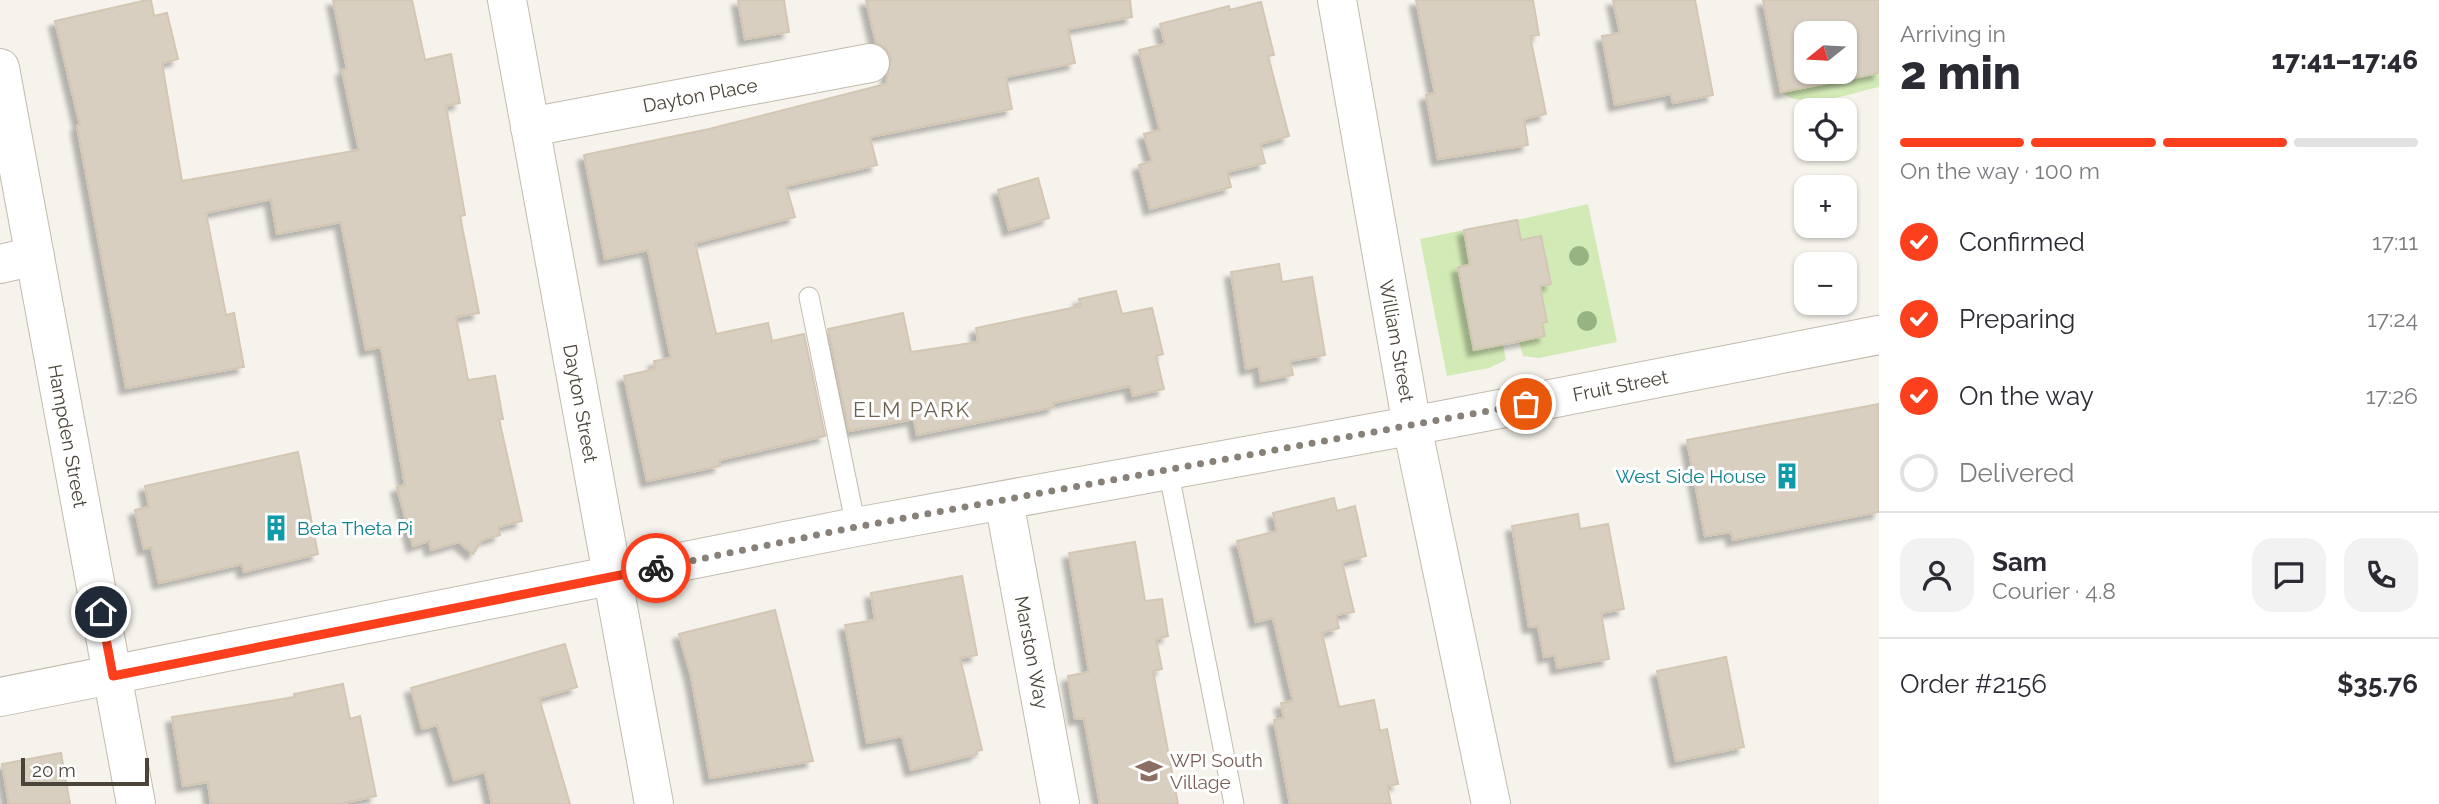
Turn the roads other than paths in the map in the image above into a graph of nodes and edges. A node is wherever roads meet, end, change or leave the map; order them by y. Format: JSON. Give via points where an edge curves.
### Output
{"nodes":[{"id":1,"x":507,"y":0,"type":"edge"},
{"id":2,"x":1337,"y":0,"type":"edge"},
{"id":3,"x":870,"y":63,"type":"dead end"},
{"id":4,"x":0,"y":68,"type":"edge"},
{"id":5,"x":530,"y":127,"type":"junction"},
{"id":6,"x":18,"y":260,"type":"edge"},
{"id":7,"x":809,"y":297,"type":"dead end"},
{"id":8,"x":1879,"y":335,"type":"edge"},
{"id":9,"x":1412,"y":426,"type":"junction"},
{"id":10,"x":1168,"y":469,"type":"junction"},
{"id":11,"x":1004,"y":501,"type":"junction"},
{"id":12,"x":856,"y":527,"type":"junction"},
{"id":13,"x":612,"y":577,"type":"junction"},
{"id":14,"x":113,"y":676,"type":"junction"},
{"id":15,"x":0,"y":697,"type":"edge"},
{"id":16,"x":136,"y":804,"type":"edge"},
{"id":17,"x":654,"y":804,"type":"edge"},
{"id":18,"x":1060,"y":804,"type":"edge"},
{"id":19,"x":1234,"y":804,"type":"edge"},
{"id":20,"x":1491,"y":804,"type":"edge"}],
"edges":[{"from":1,"to":5,"type":"street","name":"Dayton Street"},
{"from":2,"to":9,"type":"street","name":"William Street"},
{"from":3,"to":5,"type":"street","name":"Dayton Place"},
{"from":4,"to":6,"type":"street","name":"Hampden Street"},
{"from":5,"to":13,"type":"street","name":"Dayton Street"},
{"from":6,"to":14,"type":"street","name":"Hampden Street"},
{"from":7,"to":12,"type":"lane"},
{"from":8,"to":9,"type":"street","name":"Fruit Street"},
{"from":9,"to":10,"type":"street","name":"Fruit Street"},
{"from":9,"to":20,"type":"street","name":"William Street"},
{"from":10,"to":11,"type":"street","name":"Fruit Street"},
{"from":10,"to":19,"type":"lane"},
{"from":11,"to":12,"type":"street","name":"Fruit Street"},
{"from":11,"to":18,"type":"street","name":"Marston Way"},
{"from":12,"to":13,"type":"street","name":"Fruit Street"},
{"from":13,"to":14,"type":"street","name":"Fruit Street"},
{"from":13,"to":17,"type":"street","name":"Dayton Street"},
{"from":14,"to":15,"type":"street","name":"Fruit Street"},
{"from":14,"to":16,"type":"street","name":"Hampden Street"}]}
